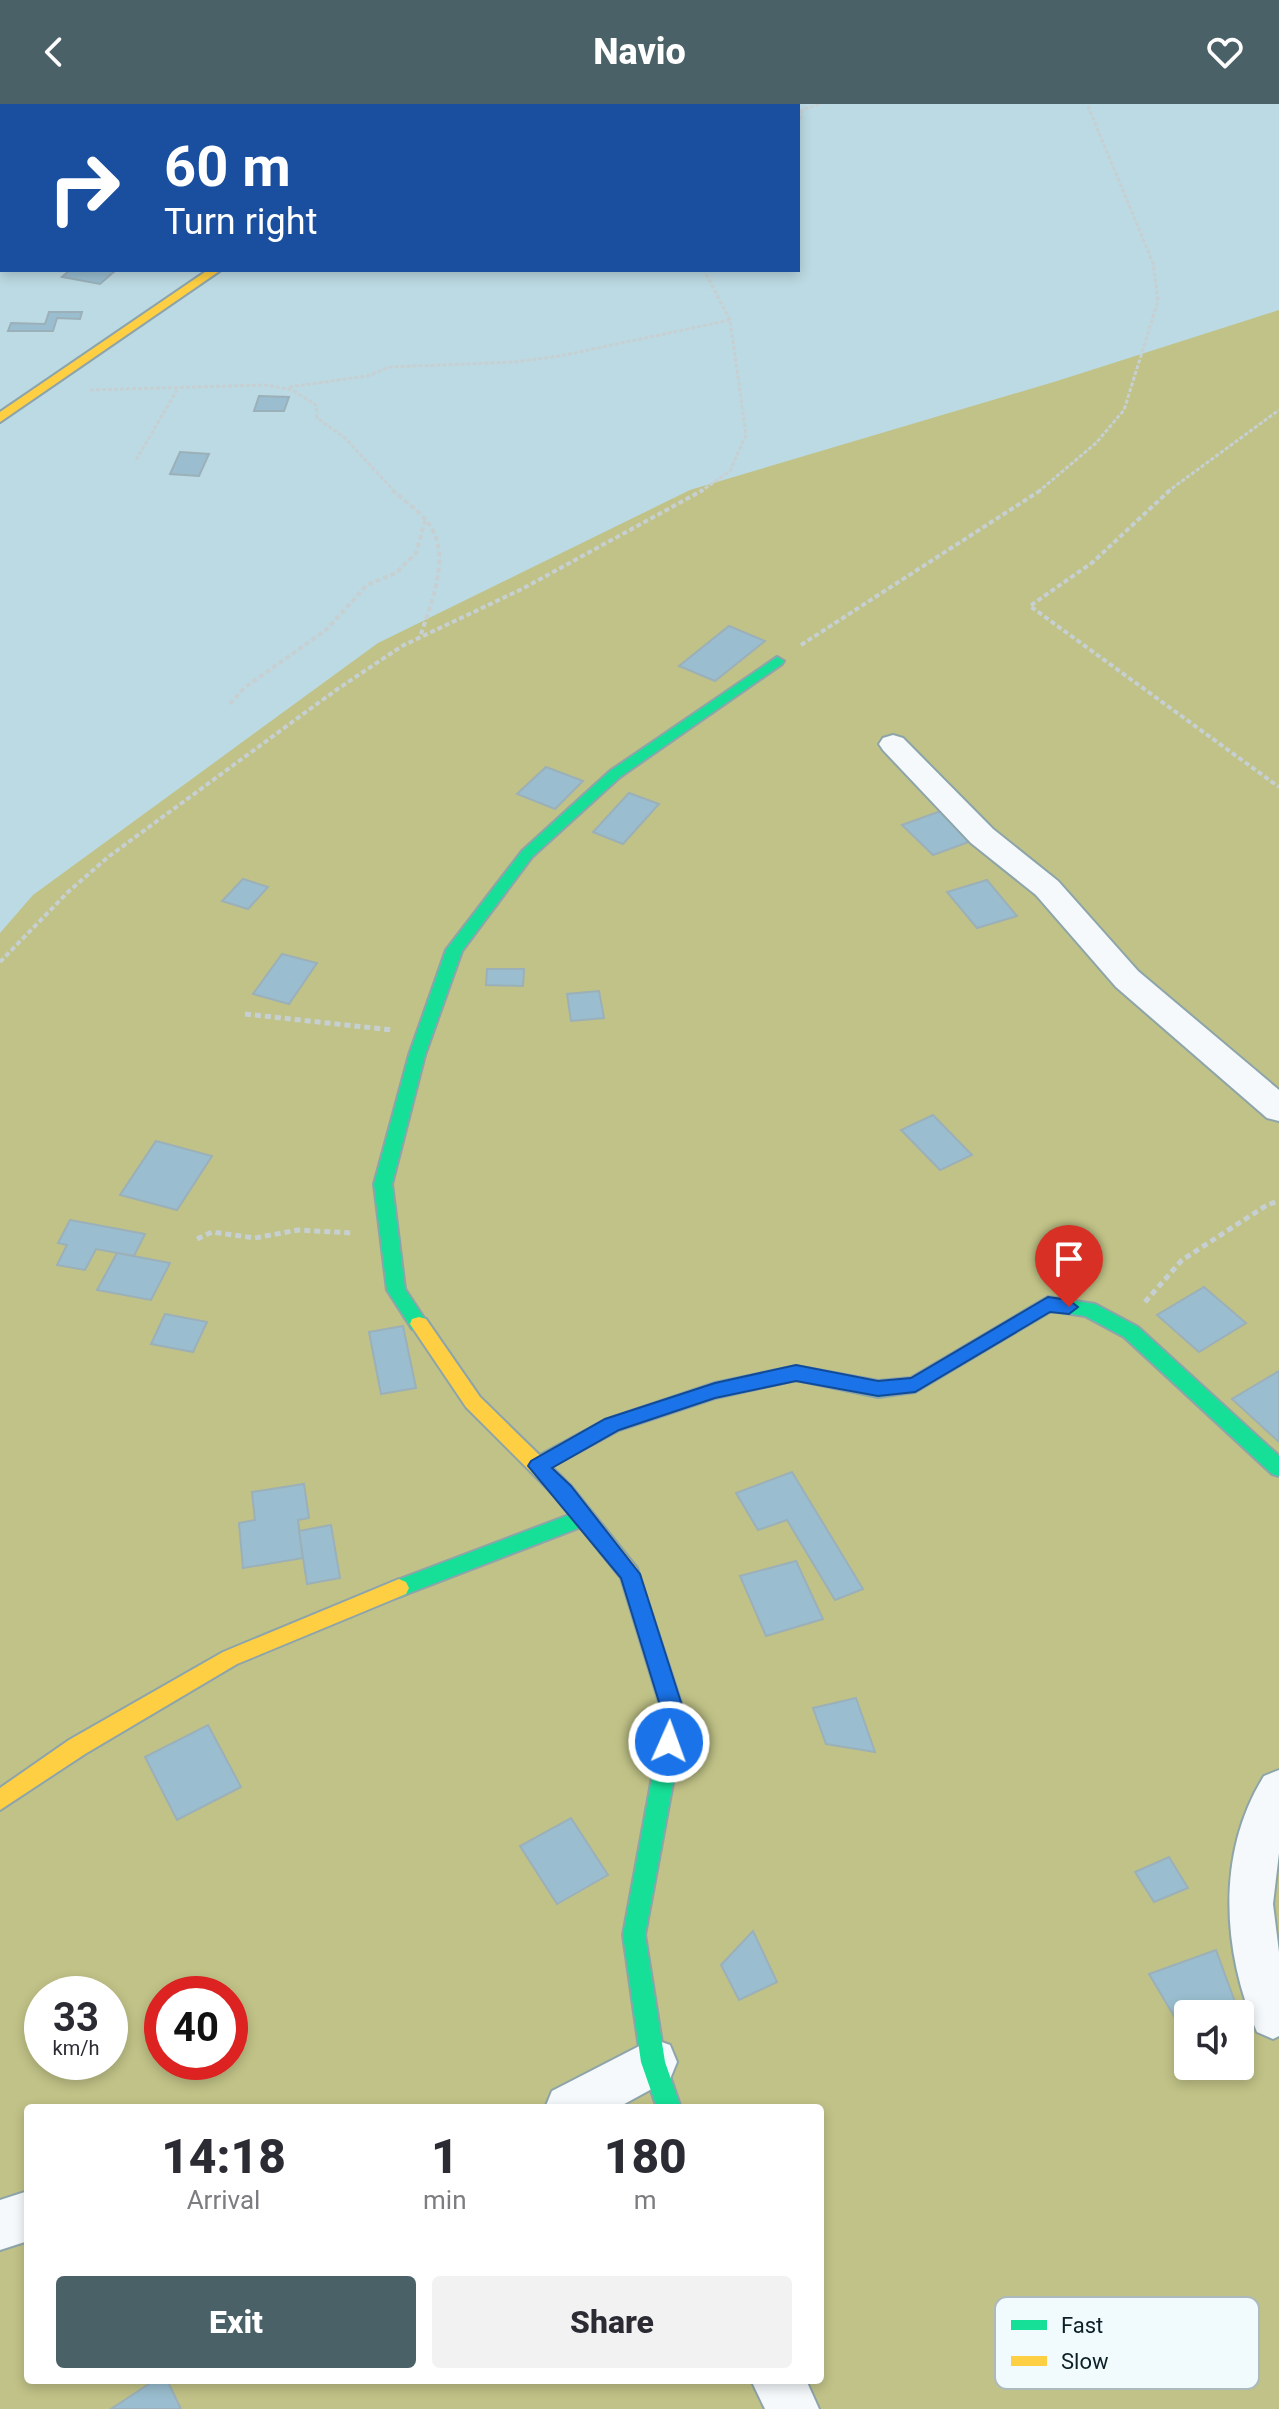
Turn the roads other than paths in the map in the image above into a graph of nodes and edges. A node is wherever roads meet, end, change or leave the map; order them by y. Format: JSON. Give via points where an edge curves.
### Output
{"nodes":[{"id":1,"x":212,"y":272,"type":"edge"},
{"id":2,"x":0,"y":418,"type":"edge"},
{"id":3,"x":777,"y":661,"type":"road end"},
{"id":4,"x":893,"y":744,"type":"dead end"},
{"id":5,"x":1279,"y":1109,"type":"edge"},
{"id":6,"x":538,"y":1466,"type":"junction"},
{"id":7,"x":1279,"y":1468,"type":"edge"},
{"id":8,"x":582,"y":1518,"type":"junction"},
{"id":9,"x":1279,"y":1790,"type":"edge"},
{"id":10,"x":0,"y":1800,"type":"edge"},
{"id":11,"x":1273,"y":2016,"type":"dead end"},
{"id":12,"x":653,"y":2062,"type":"junction"},
{"id":13,"x":576,"y":2104,"type":"edge"},
{"id":14,"x":668,"y":2104,"type":"edge"},
{"id":15,"x":24,"y":2217,"type":"edge"},
{"id":16,"x":0,"y":2225,"type":"edge"},
{"id":17,"x":779,"y":2384,"type":"edge"},
{"id":18,"x":793,"y":2409,"type":"edge"}],
"edges":[{"from":1,"to":2,"type":"street"},
{"from":3,"to":6,"type":"street","via":[[615,774],[527,854],[454,950],[425,1033],[383,1184],[396,1290],[473,1402]]},
{"from":4,"to":5,"type":"street","via":[[982,836],[1047,888],[1127,979]]},
{"from":6,"to":7,"type":"street","via":[[612,1425],[715,1391],[796,1373],[878,1389],[915,1385],[1048,1304],[1089,1309],[1131,1332]]},
{"from":6,"to":8,"type":"street"},
{"from":8,"to":10,"type":"street","via":[[230,1658],[77,1747]]},
{"from":8,"to":12,"type":"street","via":[[630,1574],[674,1715],[634,1935]]},
{"from":9,"to":11,"type":"street","via":[[1269,1802],[1259,1840],[1251,1918]]},
{"from":12,"to":13,"type":"street"},
{"from":12,"to":14,"type":"street"},
{"from":15,"to":16,"type":"street"},
{"from":17,"to":18,"type":"street"}]}
